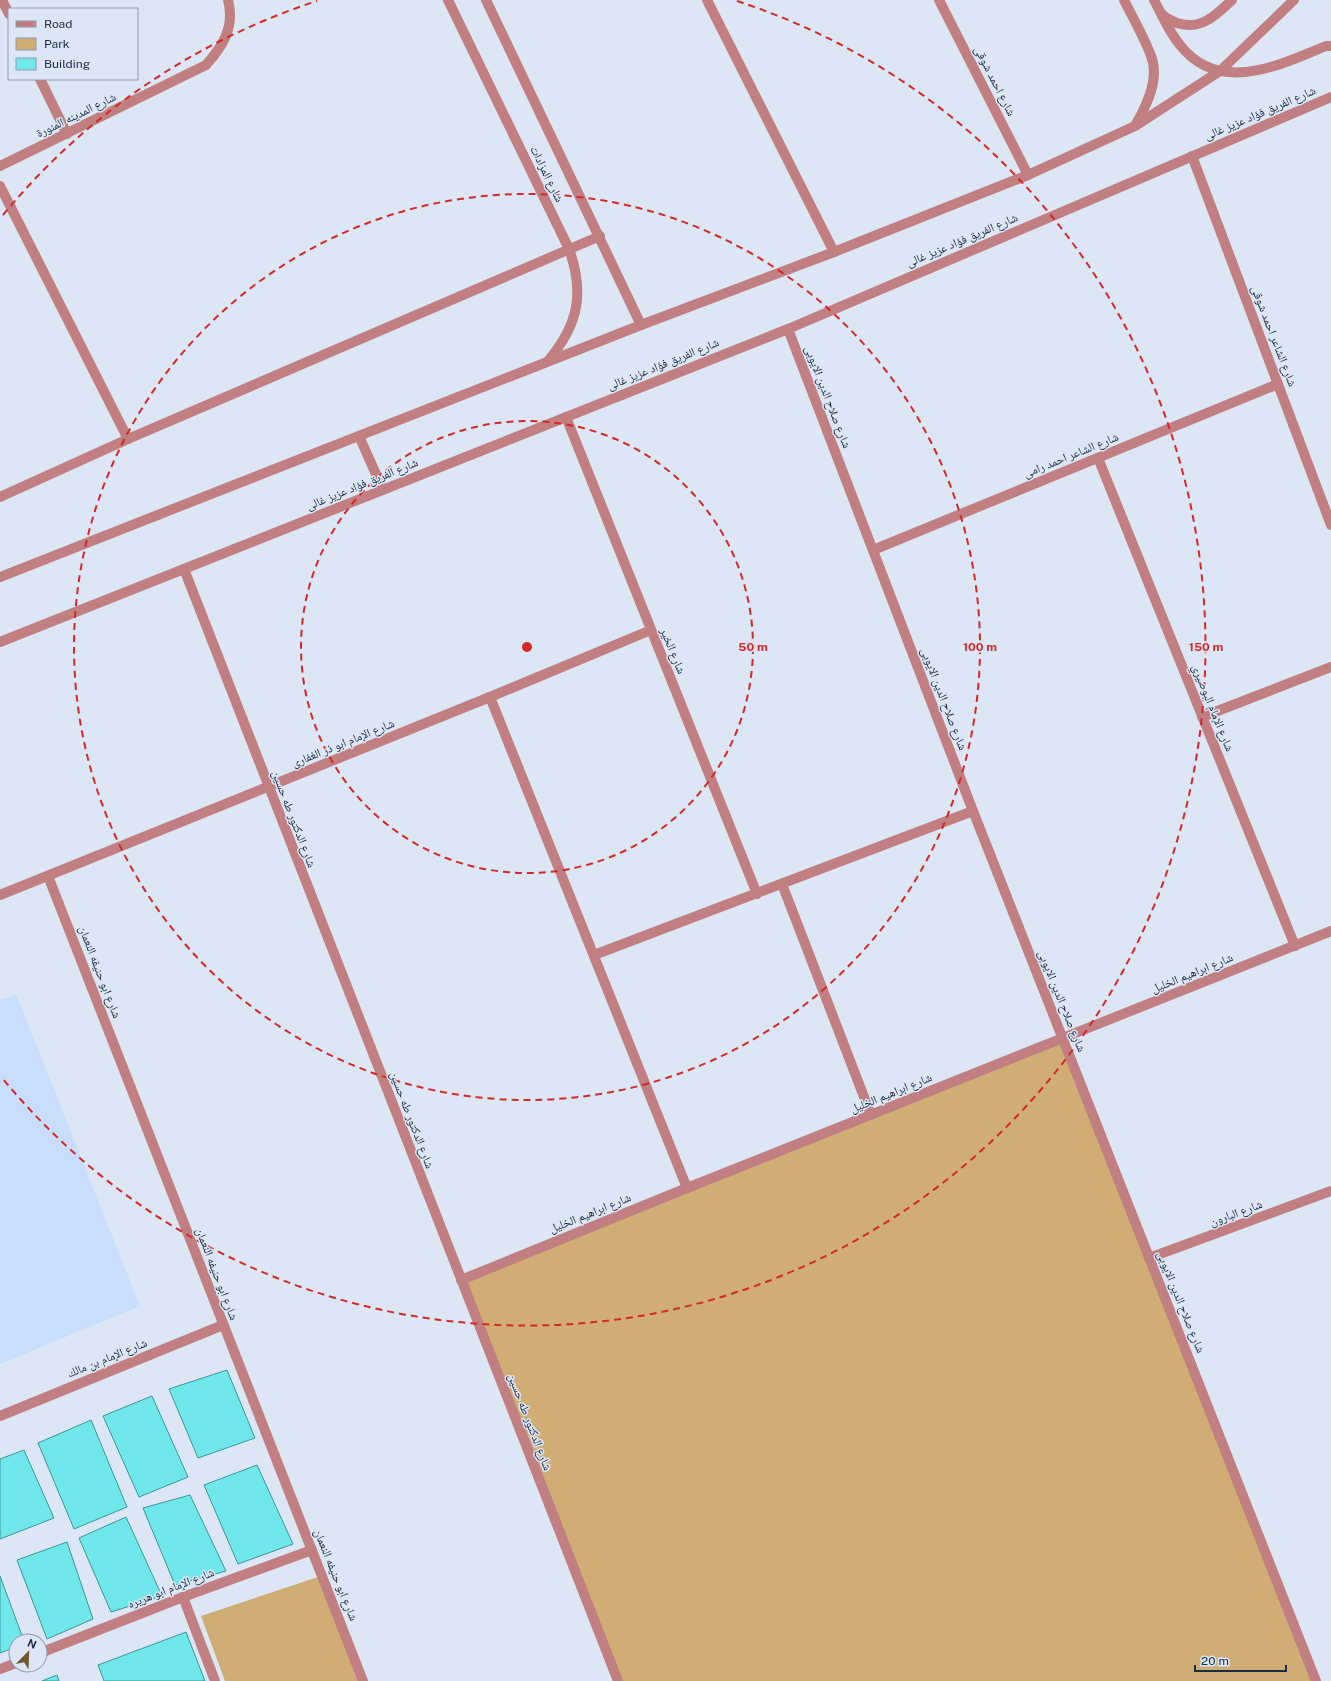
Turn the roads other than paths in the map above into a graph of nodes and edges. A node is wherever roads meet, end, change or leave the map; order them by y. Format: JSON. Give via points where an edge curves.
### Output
{"nodes":[{"id":1,"x":2,"y":0,"type":"edge"},
{"id":2,"x":228,"y":0,"type":"edge"},
{"id":3,"x":448,"y":0,"type":"edge"},
{"id":4,"x":486,"y":0,"type":"edge"},
{"id":5,"x":707,"y":0,"type":"edge"},
{"id":6,"x":939,"y":0,"type":"edge"},
{"id":7,"x":1124,"y":0,"type":"edge"},
{"id":8,"x":1154,"y":0,"type":"edge"},
{"id":9,"x":1232,"y":0,"type":"edge"},
{"id":10,"x":1294,"y":0,"type":"edge"},
{"id":11,"x":1160,"y":11,"type":"junction"},
{"id":12,"x":8,"y":12,"type":"edge"},
{"id":13,"x":1331,"y":46,"type":"edge"},
{"id":14,"x":1220,"y":71,"type":"junction"},
{"id":15,"x":40,"y":80,"type":"edge"},
{"id":16,"x":1331,"y":97,"type":"edge"},
{"id":17,"x":1134,"y":126,"type":"junction"},
{"id":18,"x":67,"y":134,"type":"junction"},
{"id":19,"x":1192,"y":156,"type":"junction"},
{"id":20,"x":0,"y":166,"type":"edge"},
{"id":21,"x":1028,"y":175,"type":"junction"},
{"id":22,"x":0,"y":186,"type":"edge"},
{"id":23,"x":600,"y":236,"type":"junction"},
{"id":24,"x":569,"y":249,"type":"junction"},
{"id":25,"x":834,"y":252,"type":"junction"},
{"id":26,"x":641,"y":325,"type":"junction"},
{"id":27,"x":788,"y":328,"type":"junction"},
{"id":28,"x":547,"y":362,"type":"junction"},
{"id":29,"x":1278,"y":384,"type":"junction"},
{"id":30,"x":566,"y":417,"type":"junction"},
{"id":31,"x":359,"y":436,"type":"junction"},
{"id":32,"x":128,"y":438,"type":"junction"},
{"id":33,"x":1098,"y":458,"type":"junction"},
{"id":34,"x":384,"y":490,"type":"junction"},
{"id":35,"x":0,"y":497,"type":"edge"},
{"id":36,"x":1331,"y":525,"type":"edge"},
{"id":37,"x":873,"y":550,"type":"junction"},
{"id":38,"x":184,"y":569,"type":"junction"},
{"id":39,"x":0,"y":577,"type":"edge"},
{"id":40,"x":651,"y":630,"type":"junction"},
{"id":41,"x":0,"y":642,"type":"edge"},
{"id":42,"x":1331,"y":667,"type":"edge"},
{"id":43,"x":490,"y":697,"type":"junction"},
{"id":44,"x":1202,"y":717,"type":"junction"},
{"id":45,"x":268,"y":787,"type":"junction"},
{"id":46,"x":973,"y":811,"type":"junction"},
{"id":47,"x":48,"y":876,"type":"junction"},
{"id":48,"x":782,"y":884,"type":"junction"},
{"id":49,"x":757,"y":894,"type":"junction"},
{"id":50,"x":0,"y":895,"type":"edge"},
{"id":51,"x":1331,"y":931,"type":"edge"},
{"id":52,"x":1295,"y":946,"type":"junction"},
{"id":53,"x":594,"y":955,"type":"junction"},
{"id":54,"x":1063,"y":1038,"type":"junction"},
{"id":55,"x":871,"y":1115,"type":"junction"},
{"id":56,"x":687,"y":1188,"type":"junction"},
{"id":57,"x":1331,"y":1191,"type":"edge"},
{"id":58,"x":1149,"y":1258,"type":"junction"},
{"id":59,"x":461,"y":1280,"type":"junction"},
{"id":60,"x":223,"y":1325,"type":"junction"},
{"id":61,"x":0,"y":1416,"type":"edge"},
{"id":62,"x":312,"y":1550,"type":"junction"},
{"id":63,"x":183,"y":1597,"type":"junction"},
{"id":64,"x":48,"y":1650,"type":"edge"},
{"id":65,"x":215,"y":1681,"type":"edge"},
{"id":66,"x":364,"y":1681,"type":"edge"},
{"id":67,"x":618,"y":1681,"type":"edge"},
{"id":68,"x":1316,"y":1681,"type":"edge"}],
"edges":[{"from":1,"to":12,"type":"street"},
{"from":2,"to":18,"type":"street","name":"شارع المدينه المنورة","via":[[231,9],[229,30],[220,50],[206,65]]},
{"from":3,"to":24,"type":"street","name":"شارع المزادات"},
{"from":4,"to":23,"type":"street","name":"شارع المزادات"},
{"from":5,"to":25,"type":"street"},
{"from":6,"to":21,"type":"street","name":"شارع احمد شوقى"},
{"from":7,"to":17,"type":"street","via":[[1152,57],[1153,68],[1150,96]]},
{"from":8,"to":11,"type":"street"},
{"from":9,"to":11,"type":"street","via":[[1208,21],[1197,25],[1184,25],[1172,21]]},
{"from":10,"to":14,"type":"street"},
{"from":11,"to":14,"type":"street","via":[[1180,46],[1196,60]]},
{"from":13,"to":14,"type":"street","via":[[1259,70],[1240,73]]},
{"from":14,"to":17,"type":"street"},
{"from":15,"to":18,"type":"street"},
{"from":16,"to":19,"type":"street","name":"شارع الفريق فؤاد عزيز غالى"},
{"from":17,"to":21,"type":"street"},
{"from":18,"to":20,"type":"street","name":"شارع المدينه المنورة"},
{"from":19,"to":27,"type":"street","name":"شارع الفريق فؤاد عزيز غالى"},
{"from":19,"to":29,"type":"street","name":"شارع الشاعر احمد شوقى"},
{"from":21,"to":25,"type":"street"},
{"from":22,"to":32,"type":"street"},
{"from":23,"to":24,"type":"street"},
{"from":23,"to":26,"type":"street","name":"شارع المزادات"},
{"from":24,"to":28,"type":"street","name":"شارع المزادات","via":[[577,279],[575,313],[560,347]]},
{"from":24,"to":32,"type":"street"},
{"from":25,"to":26,"type":"street"},
{"from":26,"to":28,"type":"street"},
{"from":27,"to":30,"type":"street","name":"شارع الفريق فؤاد عزيز غالى"},
{"from":27,"to":37,"type":"street","name":"شارع صلاح الدين الايوبى"},
{"from":28,"to":31,"type":"street"},
{"from":29,"to":33,"type":"street","name":"شارع الشاعر احمد رامى"},
{"from":29,"to":36,"type":"street","name":"شارع الشاعر احمد شوقى"},
{"from":30,"to":34,"type":"street","name":"شارع الفريق فؤاد عزيز غالى"},
{"from":30,"to":40,"type":"street","name":"شارع الخير"},
{"from":31,"to":34,"type":"street"},
{"from":31,"to":39,"type":"street"},
{"from":32,"to":35,"type":"street"},
{"from":33,"to":37,"type":"street","name":"شارع الشاعر احمد رامى"},
{"from":33,"to":44,"type":"street","name":"شارع الإمام البوصيري"},
{"from":34,"to":38,"type":"street","name":"شارع الفريق فؤاد عزيز غالى"},
{"from":37,"to":46,"type":"street","name":"شارع صلاح الدين الايوبى"},
{"from":38,"to":41,"type":"street","name":"شارع الفريق فؤاد عزيز غالى"},
{"from":38,"to":45,"type":"street","name":"شارع الدكتور طه حسين"},
{"from":40,"to":43,"type":"street","name":"شارع الإمام ابو ذر الغفارى"},
{"from":40,"to":49,"type":"street","name":"شارع الخير"},
{"from":42,"to":44,"type":"street"},
{"from":43,"to":45,"type":"street","name":"شارع الإمام ابو ذر الغفارى"},
{"from":43,"to":53,"type":"street"},
{"from":44,"to":52,"type":"street","name":"شارع الإمام البوصيري"},
{"from":45,"to":47,"type":"street","name":"شارع الإمام ابو ذر الغفارى"},
{"from":45,"to":59,"type":"street","name":"شارع الدكتور طه حسين"},
{"from":46,"to":48,"type":"street"},
{"from":46,"to":54,"type":"street","name":"شارع صلاح الدين الايوبى"},
{"from":47,"to":50,"type":"street","name":"شارع الإمام ابو ذر الغفارى"},
{"from":47,"to":60,"type":"street","name":"شارع ابو حنيفه النعمان"},
{"from":48,"to":49,"type":"street"},
{"from":48,"to":55,"type":"street"},
{"from":49,"to":53,"type":"street"},
{"from":51,"to":52,"type":"street","name":"شارع ابراهيم الخليل"},
{"from":52,"to":54,"type":"street","name":"شارع ابراهيم الخليل"},
{"from":53,"to":56,"type":"street"},
{"from":54,"to":55,"type":"street","name":"شارع ابراهيم الخليل"},
{"from":54,"to":58,"type":"street","name":"شارع صلاح الدين الايوبى"},
{"from":55,"to":56,"type":"street","name":"شارع ابراهيم الخليل"},
{"from":56,"to":59,"type":"street","name":"شارع ابراهيم الخليل"},
{"from":57,"to":58,"type":"street","name":"شارع البارون"},
{"from":58,"to":68,"type":"street","name":"شارع صلاح الدين الايوبى"},
{"from":59,"to":67,"type":"street","name":"شارع الدكتور طه حسين"},
{"from":60,"to":61,"type":"street","name":"شارع الإمام بن مالك"},
{"from":60,"to":62,"type":"street","name":"شارع ابو حنيفه النعمان"},
{"from":62,"to":63,"type":"street","name":"شارع الإمام ابو هريره"},
{"from":62,"to":66,"type":"street","name":"شارع ابو حنيفه النعمان"},
{"from":63,"to":64,"type":"street","name":"شارع الإمام ابو هريره"},
{"from":63,"to":65,"type":"street"}]}
